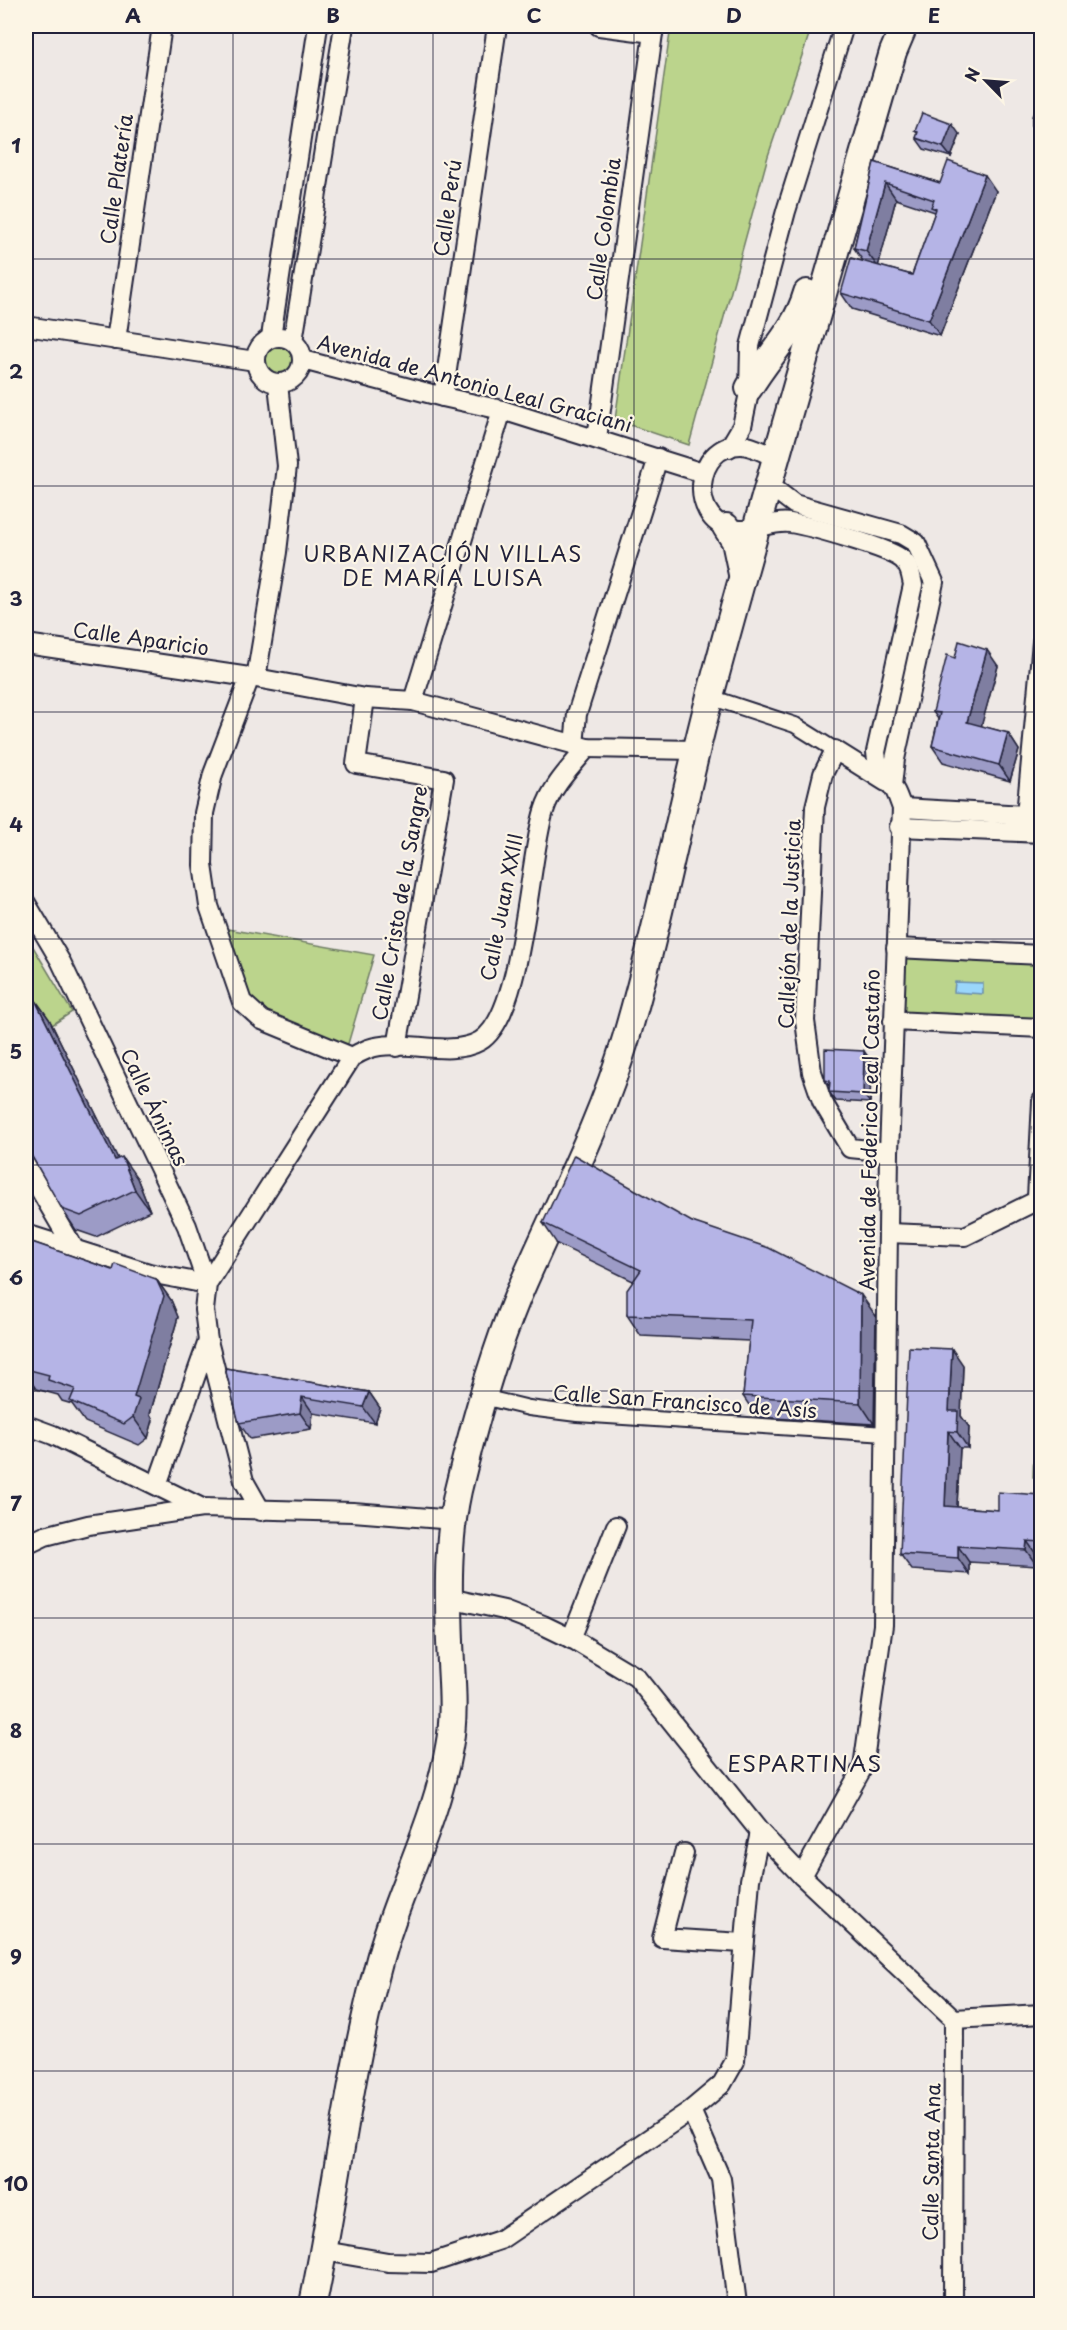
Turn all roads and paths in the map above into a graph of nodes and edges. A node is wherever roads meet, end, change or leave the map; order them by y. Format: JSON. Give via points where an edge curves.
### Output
{"nodes":[{"id":1,"x":162,"y":26,"type":"edge"},
{"id":2,"x":318,"y":26,"type":"edge"},
{"id":3,"x":343,"y":26,"type":"edge"},
{"id":4,"x":497,"y":26,"type":"edge"},
{"id":5,"x":599,"y":26,"type":"edge"},
{"id":6,"x":844,"y":26,"type":"edge"},
{"id":7,"x":904,"y":26,"type":"edge"},
{"id":8,"x":654,"y":29,"type":"edge"},
{"id":9,"x":893,"y":52,"type":"junction"},
{"id":10,"x":1041,"y":119,"type":"edge"},
{"id":11,"x":1041,"y":132,"type":"edge"},
{"id":12,"x":26,"y":326,"type":"edge"},
{"id":13,"x":271,"y":338,"type":"junction"},
{"id":14,"x":116,"y":340,"type":"junction"},
{"id":15,"x":293,"y":341,"type":"junction"},
{"id":16,"x":303,"y":360,"type":"junction"},
{"id":17,"x":255,"y":361,"type":"junction"},
{"id":18,"x":278,"y":384,"type":"junction"},
{"id":19,"x":749,"y":388,"type":"junction"},
{"id":20,"x":443,"y":397,"type":"junction"},
{"id":21,"x":502,"y":410,"type":"junction"},
{"id":22,"x":597,"y":438,"type":"junction"},
{"id":23,"x":729,"y":448,"type":"junction"},
{"id":24,"x":776,"y":457,"type":"junction"},
{"id":25,"x":658,"y":458,"type":"junction"},
{"id":26,"x":703,"y":473,"type":"junction"},
{"id":27,"x":768,"y":484,"type":"junction"},
{"id":28,"x":726,"y":527,"type":"junction"},
{"id":29,"x":757,"y":529,"type":"junction"},
{"id":30,"x":918,"y":565,"type":"junction"},
{"id":31,"x":743,"y":579,"type":"junction"},
{"id":32,"x":1041,"y":642,"type":"edge"},
{"id":33,"x":26,"y":644,"type":"edge"},
{"id":34,"x":253,"y":678,"type":"junction"},
{"id":35,"x":710,"y":697,"type":"junction"},
{"id":36,"x":365,"y":699,"type":"junction"},
{"id":37,"x":413,"y":701,"type":"junction"},
{"id":38,"x":581,"y":746,"type":"junction"},
{"id":39,"x":696,"y":750,"type":"junction"},
{"id":40,"x":835,"y":750,"type":"junction"},
{"id":41,"x":892,"y":786,"type":"junction"},
{"id":42,"x":902,"y":808,"type":"junction"},
{"id":43,"x":1034,"y":815,"type":"edge"},
{"id":44,"x":899,"y":827,"type":"junction"},
{"id":45,"x":1041,"y":833,"type":"edge"},
{"id":46,"x":26,"y":903,"type":"edge"},
{"id":47,"x":896,"y":948,"type":"junction"},
{"id":48,"x":1041,"y":955,"type":"edge"},
{"id":49,"x":893,"y":1021,"type":"junction"},
{"id":50,"x":1041,"y":1028,"type":"edge"},
{"id":51,"x":397,"y":1047,"type":"junction"},
{"id":52,"x":352,"y":1057,"type":"junction"},
{"id":53,"x":1041,"y":1101,"type":"edge"},
{"id":54,"x":889,"y":1152,"type":"junction"},
{"id":55,"x":26,"y":1166,"type":"edge"},
{"id":56,"x":1039,"y":1198,"type":"edge"},
{"id":57,"x":888,"y":1233,"type":"junction"},
{"id":58,"x":26,"y":1234,"type":"edge"},
{"id":59,"x":75,"y":1250,"type":"junction"},
{"id":60,"x":207,"y":1284,"type":"junction"},
{"id":61,"x":208,"y":1341,"type":"junction"},
{"id":62,"x":483,"y":1397,"type":"junction"},
{"id":63,"x":26,"y":1425,"type":"edge"},
{"id":64,"x":886,"y":1434,"type":"junction"},
{"id":65,"x":157,"y":1485,"type":"junction"},
{"id":66,"x":202,"y":1508,"type":"junction"},
{"id":67,"x":261,"y":1511,"type":"junction"},
{"id":68,"x":454,"y":1520,"type":"junction"},
{"id":69,"x":616,"y":1526,"type":"dead end"},
{"id":70,"x":26,"y":1545,"type":"edge"},
{"id":71,"x":449,"y":1598,"type":"junction"},
{"id":72,"x":571,"y":1639,"type":"junction"},
{"id":73,"x":760,"y":1832,"type":"junction"},
{"id":74,"x":684,"y":1853,"type":"dead end"},
{"id":75,"x":802,"y":1876,"type":"junction"},
{"id":76,"x":743,"y":1943,"type":"junction"},
{"id":77,"x":1041,"y":2014,"type":"edge"},
{"id":78,"x":954,"y":2019,"type":"junction"},
{"id":79,"x":691,"y":2110,"type":"junction"},
{"id":80,"x":324,"y":2251,"type":"junction"},
{"id":81,"x":313,"y":2304,"type":"edge"},
{"id":82,"x":737,"y":2304,"type":"edge"},
{"id":83,"x":953,"y":2304,"type":"edge"}],
"edges":[{"from":1,"to":14,"type":"street","name":"Calle Platería"},
{"from":2,"to":13,"type":"street"},
{"from":3,"to":15,"type":"street"},
{"from":4,"to":20,"type":"street","name":"Calle Perú"},
{"from":5,"to":8,"type":"street"},
{"from":6,"to":19,"type":"street","via":[[786,211],[753,335]]},
{"from":7,"to":9,"type":"main road"},
{"from":8,"to":22,"type":"street","name":"Calle Colombia"},
{"from":9,"to":19,"type":"main road","via":[[870,84],[801,315]]},
{"from":9,"to":24,"type":"main road"},
{"from":10,"to":11,"type":"street"},
{"from":12,"to":14,"type":"street"},
{"from":13,"to":15,"type":"street"},
{"from":13,"to":17,"type":"street","via":[[259,348]]},
{"from":14,"to":17,"type":"street"},
{"from":15,"to":16,"type":"street"},
{"from":16,"to":18,"type":"street","via":[[295,377]]},
{"from":16,"to":20,"type":"street","name":"Avenida de Antonio Leal Graciani"},
{"from":17,"to":18,"type":"street","via":[[264,378]]},
{"from":18,"to":34,"type":"street","via":[[287,466],[277,552]]},
{"from":19,"to":23,"type":"street","via":[[742,426]]},
{"from":20,"to":21,"type":"street","name":"Avenida de Antonio Leal Graciani"},
{"from":21,"to":22,"type":"street","name":"Avenida de Antonio Leal Graciani"},
{"from":21,"to":37,"type":"street"},
{"from":22,"to":25,"type":"street","name":"Avenida de Antonio Leal Graciani"},
{"from":23,"to":24,"type":"street","via":[[741,445]]},
{"from":23,"to":26,"type":"street","via":[[718,453]]},
{"from":24,"to":27,"type":"main road"},
{"from":25,"to":26,"type":"street","name":"Avenida de Antonio Leal Graciani"},
{"from":25,"to":38,"type":"street","via":[[577,714]]},
{"from":26,"to":28,"type":"street","via":[[702,500],[708,513]]},
{"from":27,"to":29,"type":"main road"},
{"from":27,"to":30,"type":"street","via":[[794,504],[901,534],[916,543]]},
{"from":28,"to":29,"type":"street"},
{"from":28,"to":31,"type":"main road","via":[[735,542]]},
{"from":29,"to":30,"type":"street","via":[[788,523],[885,550]]},
{"from":29,"to":31,"type":"main road"},
{"from":30,"to":41,"type":"street","via":[[876,752],[880,770]]},
{"from":31,"to":35,"type":"main road"},
{"from":32,"to":43,"type":"street"},
{"from":33,"to":34,"type":"street","name":"Calle Aparicio"},
{"from":34,"to":36,"type":"street","name":"Calle Aparicio"},
{"from":34,"to":52,"type":"street","via":[[213,774],[204,813],[203,865],[208,906],[242,1002],[262,1020]]},
{"from":35,"to":39,"type":"main road"},
{"from":35,"to":40,"type":"street","via":[[795,725]]},
{"from":36,"to":37,"type":"street","name":"Calle Aparicio"},
{"from":36,"to":51,"type":"street","name":"Calle Cristo de la Sangre","via":[[356,764],[444,779]]},
{"from":37,"to":38,"type":"street","name":"Calle Aparicio"},
{"from":38,"to":39,"type":"street"},
{"from":38,"to":51,"type":"street","name":"Calle Juan XXIII","via":[[544,810],[524,931],[498,1019],[482,1040],[461,1048]]},
{"from":39,"to":62,"type":"main road","via":[[624,1043],[584,1152],[516,1301]]},
{"from":40,"to":41,"type":"street"},
{"from":40,"to":54,"type":"street","name":"Callejón de la Justicia","via":[[823,774],[815,807],[805,1021],[812,1072],[822,1101],[850,1149]]},
{"from":41,"to":42,"type":"street"},
{"from":42,"to":43,"type":"street"},
{"from":42,"to":44,"type":"street","name":"Avenida de Federico Leal Castaño"},
{"from":44,"to":45,"type":"street"},
{"from":44,"to":47,"type":"street","name":"Avenida de Federico Leal Castaño"},
{"from":46,"to":60,"type":"street","name":"Calle Ánimas","via":[[61,962],[168,1185]]},
{"from":47,"to":48,"type":"street"},
{"from":47,"to":49,"type":"street","name":"Avenida de Federico Leal Castaño"},
{"from":49,"to":50,"type":"street"},
{"from":49,"to":54,"type":"street","name":"Avenida de Federico Leal Castaño"},
{"from":51,"to":52,"type":"street","name":"Calle Juan XXIII","via":[[370,1048]]},
{"from":52,"to":60,"type":"street"},
{"from":53,"to":56,"type":"street"},
{"from":54,"to":57,"type":"street","name":"Avenida de Federico Leal Castaño"},
{"from":55,"to":59,"type":"street"},
{"from":56,"to":57,"type":"street","via":[[965,1236]]},
{"from":57,"to":64,"type":"street","name":"Avenida de Federico Leal Castaño"},
{"from":58,"to":59,"type":"street"},
{"from":59,"to":60,"type":"street","via":[[149,1273]]},
{"from":60,"to":61,"type":"street","name":"Calle Ánimas","via":[[204,1310]]},
{"from":61,"to":65,"type":"street","name":"Calle Ánimas"},
{"from":61,"to":67,"type":"street","name":"Calle Ánimas","via":[[244,1481]]},
{"from":62,"to":64,"type":"street","name":"Calle San Francisco de Asís","via":[[577,1414]]},
{"from":62,"to":68,"type":"main road","via":[[458,1487]]},
{"from":63,"to":65,"type":"street"},
{"from":64,"to":75,"type":"street","name":"Avenida de Federico Leal Castaño","via":[[883,1625],[863,1767]]},
{"from":65,"to":66,"type":"street"},
{"from":66,"to":67,"type":"street"},
{"from":66,"to":70,"type":"street","via":[[88,1525]]},
{"from":67,"to":68,"type":"street","via":[[353,1512]]},
{"from":68,"to":71,"type":"main road"},
{"from":69,"to":72,"type":"street"},
{"from":71,"to":72,"type":"street","via":[[504,1610]]},
{"from":71,"to":80,"type":"main road","via":[[451,1737],[442,1788],[378,1966]]},
{"from":72,"to":73,"type":"street","via":[[636,1677]]},
{"from":73,"to":75,"type":"street"},
{"from":73,"to":76,"type":"street"},
{"from":74,"to":76,"type":"street","via":[[662,1938]]},
{"from":75,"to":78,"type":"street"},
{"from":76,"to":79,"type":"street","via":[[735,2061],[722,2084]]},
{"from":77,"to":78,"type":"street"},
{"from":78,"to":83,"type":"street","name":"Calle Santa Ana"},
{"from":79,"to":80,"type":"street","via":[[500,2240],[431,2263],[388,2262]]},
{"from":79,"to":82,"type":"street","via":[[721,2179]]},
{"from":80,"to":81,"type":"main road"}]}
